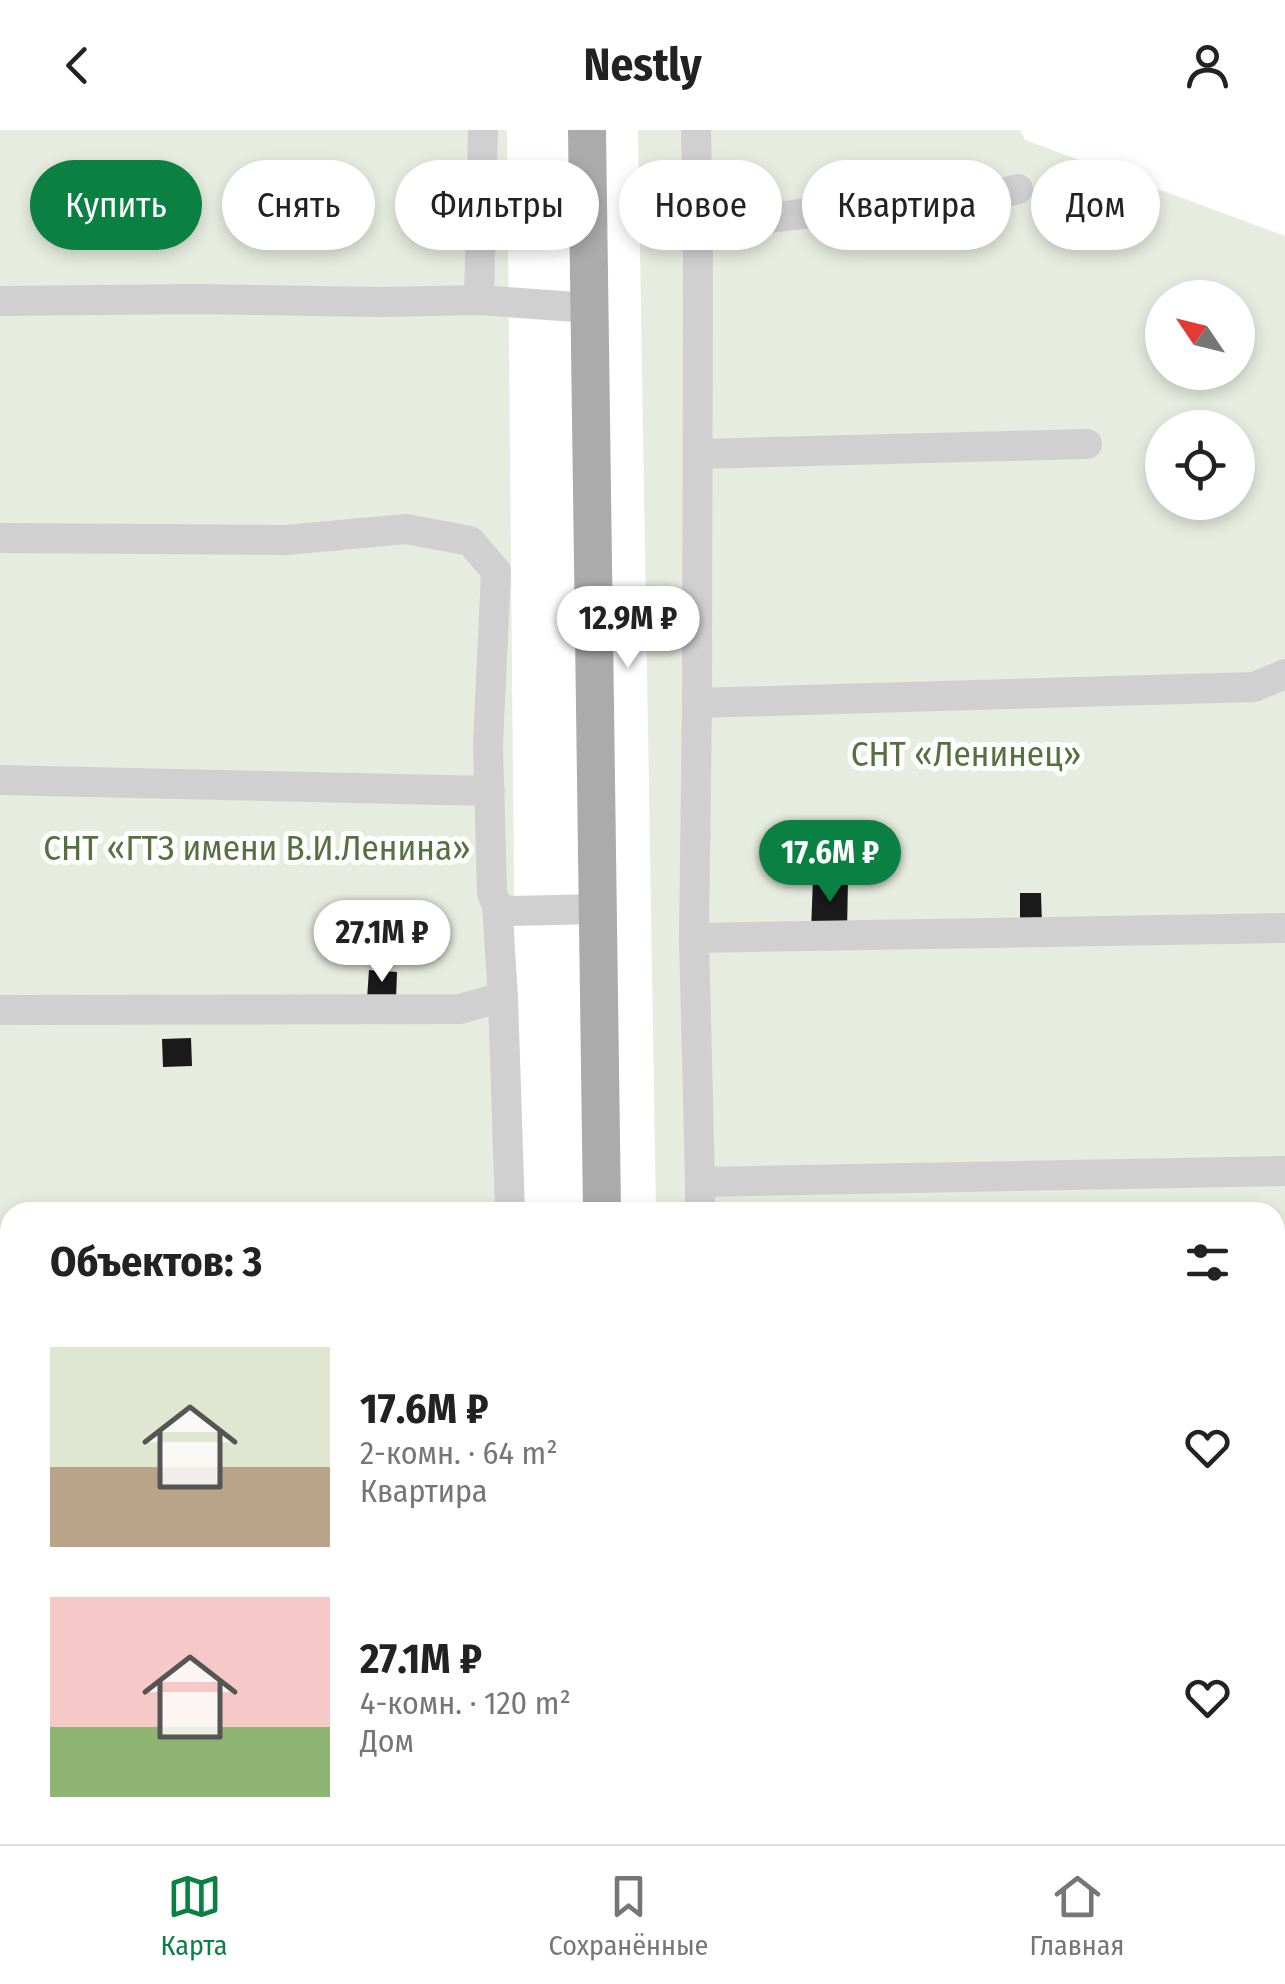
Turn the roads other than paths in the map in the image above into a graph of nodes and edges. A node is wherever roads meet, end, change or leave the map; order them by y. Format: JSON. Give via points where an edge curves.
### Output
{"nodes":[{"id":1,"x":483,"y":130,"type":"edge"},
{"id":2,"x":587,"y":130,"type":"edge"},
{"id":3,"x":696,"y":130,"type":"edge"},
{"id":4,"x":697,"y":160,"type":"edge"},
{"id":5,"x":1018,"y":189,"type":"dead end"},
{"id":6,"x":782,"y":216,"type":"edge"},
{"id":7,"x":698,"y":250,"type":"edge"},
{"id":8,"x":479,"y":300,"type":"junction"},
{"id":9,"x":0,"y":301,"type":"edge"},
{"id":10,"x":589,"y":308,"type":"junction"},
{"id":11,"x":1086,"y":444,"type":"dead end"},
{"id":12,"x":698,"y":454,"type":"junction"},
{"id":13,"x":0,"y":538,"type":"edge"},
{"id":14,"x":1285,"y":674,"type":"edge"},
{"id":15,"x":697,"y":703,"type":"junction"},
{"id":16,"x":0,"y":780,"type":"edge"},
{"id":17,"x":490,"y":791,"type":"junction"},
{"id":18,"x":497,"y":906,"type":"junction"},
{"id":19,"x":598,"y":909,"type":"junction"},
{"id":20,"x":1285,"y":928,"type":"edge"},
{"id":21,"x":694,"y":938,"type":"junction"},
{"id":22,"x":502,"y":997,"type":"junction"},
{"id":23,"x":0,"y":1010,"type":"edge"},
{"id":24,"x":1285,"y":1171,"type":"edge"},
{"id":25,"x":700,"y":1198,"type":"edge"},
{"id":26,"x":510,"y":1202,"type":"edge"},
{"id":27,"x":602,"y":1202,"type":"edge"}],
"edges":[{"from":1,"to":8,"type":"lane"},
{"from":2,"to":10,"type":"main road"},
{"from":3,"to":4,"type":"lane"},
{"from":5,"to":6,"type":"lane","via":[[875,226],[809,213]]},
{"from":7,"to":12,"type":"lane"},
{"from":8,"to":9,"type":"lane"},
{"from":8,"to":10,"type":"lane"},
{"from":10,"to":19,"type":"main road"},
{"from":11,"to":12,"type":"lane"},
{"from":12,"to":15,"type":"lane"},
{"from":13,"to":17,"type":"lane","via":[[286,540],[406,529],[470,541],[496,571]]},
{"from":14,"to":15,"type":"lane","via":[[1254,687]]},
{"from":15,"to":21,"type":"lane"},
{"from":16,"to":17,"type":"lane"},
{"from":17,"to":18,"type":"lane"},
{"from":18,"to":19,"type":"lane"},
{"from":18,"to":22,"type":"lane"},
{"from":19,"to":27,"type":"main road"},
{"from":20,"to":21,"type":"lane"},
{"from":21,"to":25,"type":"lane"},
{"from":22,"to":23,"type":"lane","via":[[460,1008]]},
{"from":22,"to":26,"type":"lane"},
{"from":24,"to":25,"type":"lane"}]}
